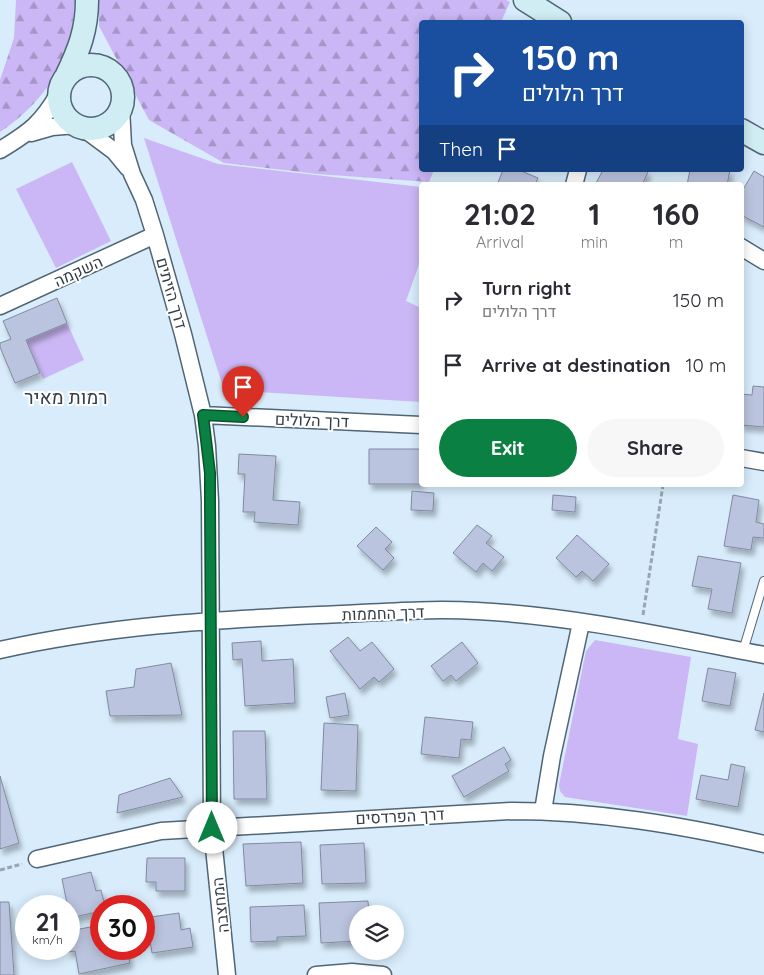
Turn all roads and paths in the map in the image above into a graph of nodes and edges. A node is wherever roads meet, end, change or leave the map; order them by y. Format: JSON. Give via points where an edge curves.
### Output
{"nodes":[{"id":1,"x":525,"y":0,"type":"edge"},
{"id":2,"x":87,"y":5,"type":"edge"},
{"id":3,"x":557,"y":20,"type":"edge"},
{"id":4,"x":112,"y":73,"type":"junction"},
{"id":5,"x":63,"y":85,"type":"junction"},
{"id":6,"x":121,"y":108,"type":"junction"},
{"id":7,"x":80,"y":127,"type":"junction"},
{"id":8,"x":744,"y":132,"type":"edge"},
{"id":9,"x":18,"y":139,"type":"junction"},
{"id":10,"x":764,"y":143,"type":"edge"},
{"id":11,"x":0,"y":150,"type":"edge"},
{"id":12,"x":132,"y":174,"type":"junction"},
{"id":13,"x":155,"y":234,"type":"junction"},
{"id":14,"x":744,"y":249,"type":"edge"},
{"id":15,"x":764,"y":261,"type":"edge"},
{"id":16,"x":0,"y":306,"type":"edge"},
{"id":17,"x":203,"y":415,"type":"junction"},
{"id":18,"x":419,"y":425,"type":"edge"},
{"id":19,"x":744,"y":459,"type":"edge"},
{"id":20,"x":764,"y":462,"type":"edge"},
{"id":21,"x":663,"y":487,"type":"edge"},
{"id":22,"x":764,"y":581,"type":"edge"},
{"id":23,"x":211,"y":620,"type":"junction"},
{"id":24,"x":581,"y":623,"type":"junction"},
{"id":25,"x":640,"y":632,"type":"junction"},
{"id":26,"x":0,"y":650,"type":"edge"},
{"id":27,"x":743,"y":651,"type":"junction"},
{"id":28,"x":764,"y":655,"type":"edge"},
{"id":29,"x":543,"y":811,"type":"junction"},
{"id":30,"x":212,"y":828,"type":"junction"},
{"id":31,"x":764,"y":844,"type":"edge"},
{"id":32,"x":37,"y":859,"type":"joint"},
{"id":33,"x":0,"y":870,"type":"edge"},
{"id":34,"x":227,"y":975,"type":"edge"},
{"id":35,"x":316,"y":975,"type":"edge"},
{"id":36,"x":383,"y":975,"type":"edge"}],
"edges":[{"from":1,"to":3,"type":"street"},
{"from":2,"to":4,"type":"street","via":[[97,43]]},
{"from":2,"to":5,"type":"street","via":[[82,42]]},
{"from":4,"to":5,"type":"street","via":[[96,65],[84,65],[74,69]]},
{"from":4,"to":6,"type":"street","via":[[121,84]]},
{"from":5,"to":7,"type":"street","via":[[60,108]]},
{"from":5,"to":9,"type":"street","via":[[39,123]]},
{"from":6,"to":7,"type":"street","via":[[103,127]]},
{"from":6,"to":12,"type":"street","name":"דרך הזיתים","via":[[124,144]]},
{"from":7,"to":9,"type":"street","via":[[52,127]]},
{"from":7,"to":12,"type":"street","name":"דרך הזיתים","via":[[114,151]]},
{"from":8,"to":10,"type":"street"},
{"from":9,"to":11,"type":"street"},
{"from":12,"to":13,"type":"street","name":"דרך הזיתים"},
{"from":13,"to":16,"type":"street","name":"השקמה"},
{"from":13,"to":17,"type":"street","name":"דרך הזיתים"},
{"from":14,"to":15,"type":"street"},
{"from":17,"to":18,"type":"street","name":"דרך הלולים"},
{"from":17,"to":23,"type":"street","name":"המחצבה","via":[[210,473]]},
{"from":19,"to":20,"type":"street"},
{"from":21,"to":25,"type":"path"},
{"from":22,"to":27,"type":"lane"},
{"from":23,"to":24,"type":"street","name":"דרך החממות","via":[[434,610],[505,613]]},
{"from":23,"to":26,"type":"street","name":"דרך החממות","via":[[123,628]]},
{"from":23,"to":30,"type":"street","name":"המחצבה"},
{"from":24,"to":25,"type":"street","name":"דרך החממות"},
{"from":24,"to":29,"type":"street"},
{"from":25,"to":27,"type":"street","name":"דרך החממות"},
{"from":27,"to":28,"type":"street","name":"דרך החממות"},
{"from":29,"to":30,"type":"street","name":"דרך הפרדסים"},
{"from":29,"to":31,"type":"street","name":"דרך הפרדסים","via":[[590,813]]},
{"from":30,"to":32,"type":"street","name":"דרך הפרדסים","via":[[161,831]]},
{"from":30,"to":34,"type":"street","name":"המחצבה"},
{"from":32,"to":33,"type":"path"},
{"from":35,"to":36,"type":"street","via":[[352,972]]}]}
